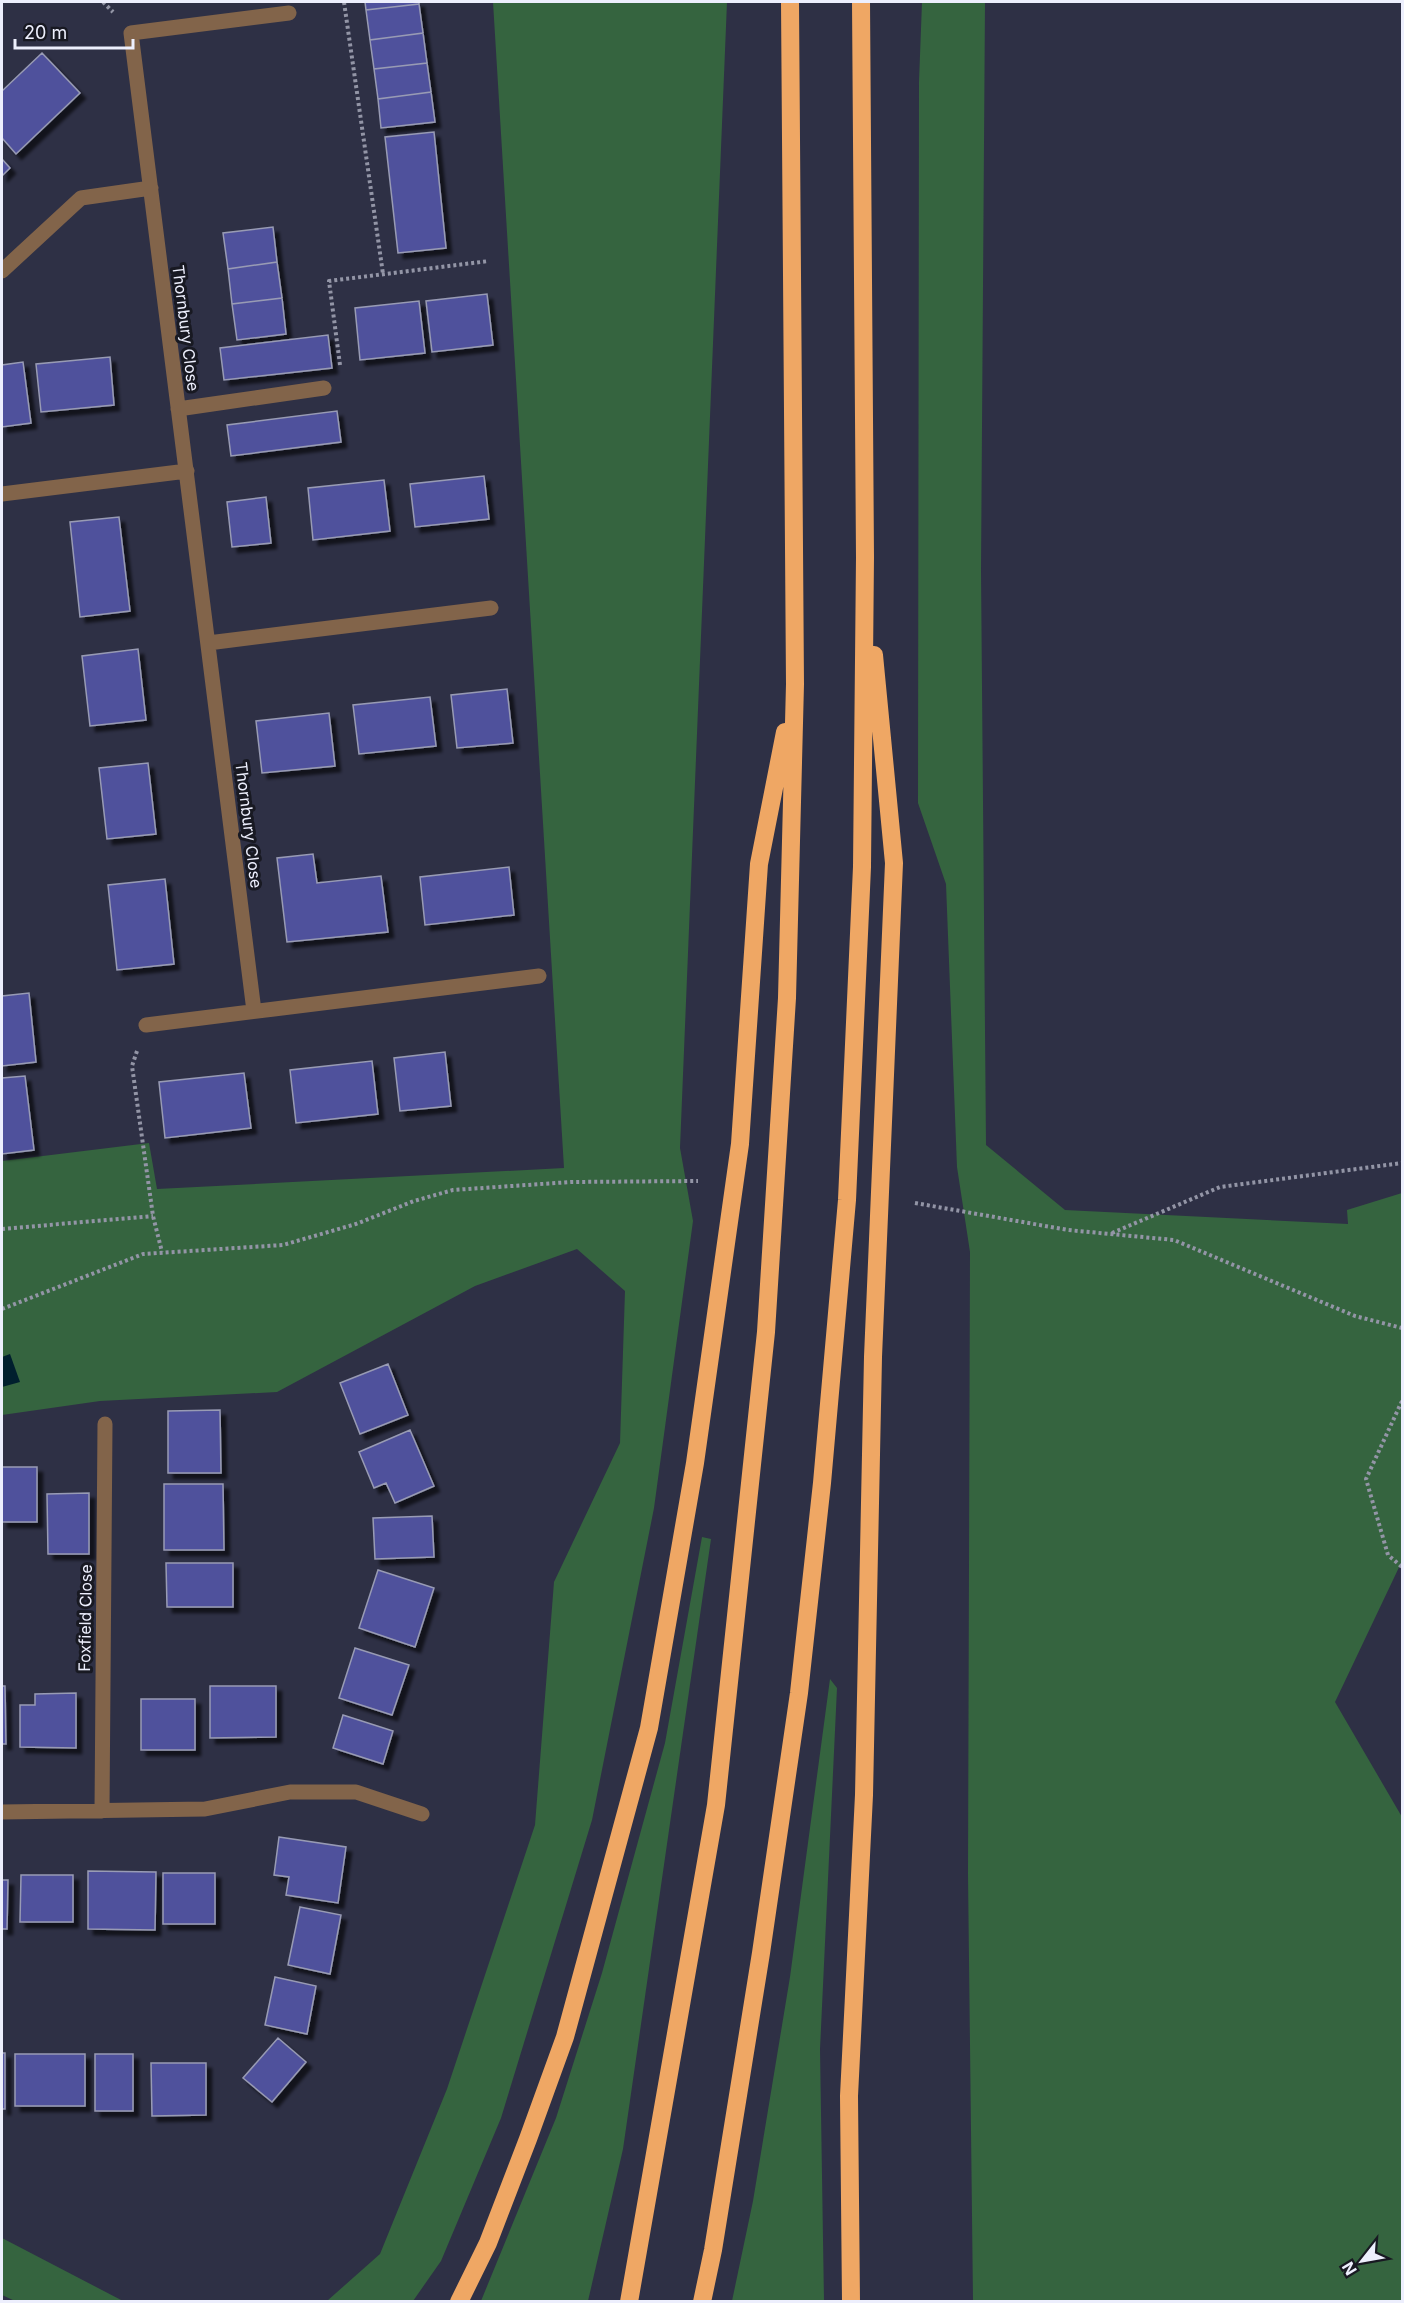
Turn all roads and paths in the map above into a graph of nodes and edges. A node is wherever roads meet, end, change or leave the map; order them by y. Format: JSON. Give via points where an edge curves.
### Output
{"nodes":[{"id":1,"x":344,"y":2,"type":"edge"},
{"id":2,"x":790,"y":2,"type":"edge"},
{"id":3,"x":861,"y":2,"type":"edge"},
{"id":4,"x":289,"y":13,"type":"dead end"},
{"id":5,"x":151,"y":188,"type":"junction"},
{"id":6,"x":489,"y":261,"type":"dead end"},
{"id":7,"x":2,"y":271,"type":"edge"},
{"id":8,"x":383,"y":274,"type":"junction"},
{"id":9,"x":324,"y":388,"type":"joint"},
{"id":10,"x":178,"y":408,"type":"junction"},
{"id":11,"x":187,"y":471,"type":"junction"},
{"id":12,"x":2,"y":494,"type":"edge"},
{"id":13,"x":865,"y":557,"type":"junction"},
{"id":14,"x":491,"y":608,"type":"dead end"},
{"id":15,"x":208,"y":643,"type":"junction"},
{"id":16,"x":795,"y":684,"type":"junction"},
{"id":17,"x":538,"y":976,"type":"dead end"},
{"id":18,"x":254,"y":1011,"type":"junction"},
{"id":19,"x":146,"y":1025,"type":"joint"},
{"id":20,"x":1402,"y":1163,"type":"edge"},
{"id":21,"x":698,"y":1181,"type":"dead end"},
{"id":22,"x":915,"y":1203,"type":"dead end"},
{"id":23,"x":153,"y":1216,"type":"junction"},
{"id":24,"x":2,"y":1230,"type":"edge"},
{"id":25,"x":1111,"y":1234,"type":"junction"},
{"id":26,"x":162,"y":1252,"type":"junction"},
{"id":27,"x":2,"y":1309,"type":"edge"},
{"id":28,"x":1402,"y":1328,"type":"edge"},
{"id":29,"x":1402,"y":1401,"type":"edge"},
{"id":30,"x":105,"y":1424,"type":"dead end"},
{"id":31,"x":1402,"y":1567,"type":"edge"},
{"id":32,"x":102,"y":1811,"type":"junction"},
{"id":33,"x":2,"y":1812,"type":"edge"},
{"id":34,"x":422,"y":1814,"type":"dead end"},
{"id":35,"x":459,"y":2301,"type":"edge"},
{"id":36,"x":628,"y":2301,"type":"edge"},
{"id":37,"x":702,"y":2301,"type":"edge"},
{"id":38,"x":851,"y":2301,"type":"edge"}],
"edges":[{"from":1,"to":8,"type":"path"},
{"from":2,"to":16,"type":"highway"},
{"from":3,"to":13,"type":"highway"},
{"from":4,"to":5,"type":"street","name":"Thornbury Close","via":[[131,33]]},
{"from":5,"to":7,"type":"street","via":[[81,198]]},
{"from":5,"to":10,"type":"street","name":"Thornbury Close"},
{"from":6,"to":8,"type":"path"},
{"from":8,"to":9,"type":"path","via":[[329,281],[341,374]]},
{"from":9,"to":10,"type":"street"},
{"from":10,"to":11,"type":"street","name":"Thornbury Close"},
{"from":11,"to":12,"type":"street"},
{"from":11,"to":15,"type":"street","name":"Thornbury Close"},
{"from":13,"to":37,"type":"highway","via":[[860,914],[847,1200],[822,1483],[799,1693],[763,1941]]},
{"from":13,"to":38,"type":"highway","via":[[894,863],[873,1357],[864,1795],[849,2096]]},
{"from":14,"to":15,"type":"street"},
{"from":15,"to":18,"type":"street","name":"Thornbury Close"},
{"from":16,"to":35,"type":"highway","via":[[759,864],[740,1144],[695,1463],[649,1728],[565,2037],[488,2243]]},
{"from":16,"to":36,"type":"highway","via":[[788,998],[765,1344],[716,1805]]},
{"from":17,"to":18,"type":"street"},
{"from":18,"to":19,"type":"street"},
{"from":19,"to":23,"type":"path","via":[[132,1066]]},
{"from":20,"to":25,"type":"path","via":[[1220,1187]]},
{"from":21,"to":26,"type":"path","via":[[570,1182],[453,1190],[283,1245]]},
{"from":22,"to":25,"type":"path"},
{"from":23,"to":24,"type":"path"},
{"from":23,"to":26,"type":"path"},
{"from":25,"to":28,"type":"path","via":[[1174,1240],[1355,1316]]},
{"from":26,"to":27,"type":"path","via":[[143,1254]]},
{"from":29,"to":31,"type":"path","via":[[1366,1479],[1388,1555]]},
{"from":30,"to":32,"type":"street","name":"Foxfield Close"},
{"from":32,"to":33,"type":"street"},
{"from":32,"to":34,"type":"street","via":[[205,1809],[290,1792],[356,1792]]}]}
